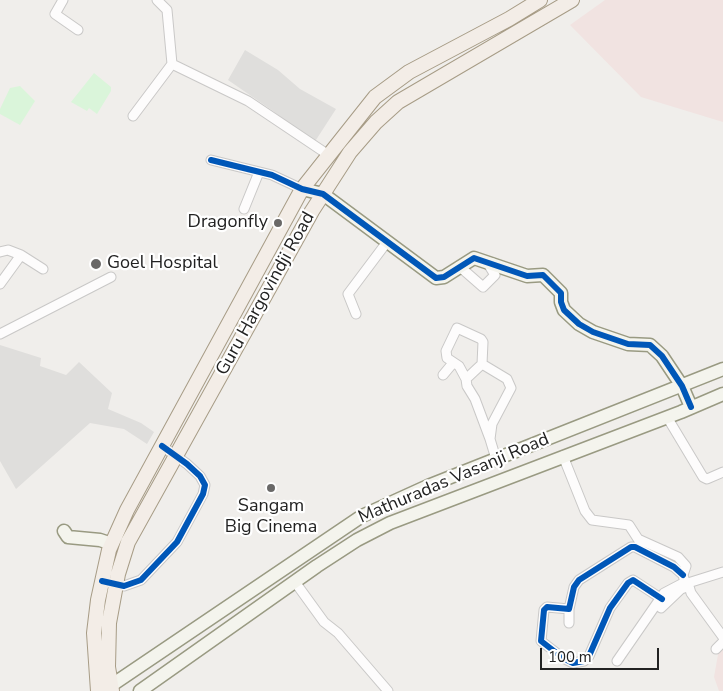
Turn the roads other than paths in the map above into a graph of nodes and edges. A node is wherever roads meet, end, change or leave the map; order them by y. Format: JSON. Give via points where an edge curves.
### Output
{"nodes":[{"id":1,"x":63,"y":0,"type":"edge"},
{"id":2,"x":157,"y":0,"type":"edge"},
{"id":3,"x":540,"y":0,"type":"edge"},
{"id":4,"x":572,"y":0,"type":"edge"},
{"id":5,"x":78,"y":30,"type":"dead end"},
{"id":6,"x":172,"y":64,"type":"junction"},
{"id":7,"x":133,"y":116,"type":"dead end"},
{"id":8,"x":330,"y":156,"type":"junction"},
{"id":9,"x":212,"y":160,"type":"dead end"},
{"id":10,"x":259,"y":172,"type":"junction"},
{"id":11,"x":302,"y":188,"type":"junction"},
{"id":12,"x":323,"y":194,"type":"junction"},
{"id":13,"x":244,"y":210,"type":"dead end"},
{"id":14,"x":387,"y":242,"type":"junction"},
{"id":15,"x":0,"y":252,"type":"edge"},
{"id":16,"x":21,"y":255,"type":"junction"},
{"id":17,"x":492,"y":265,"type":"junction"},
{"id":18,"x":43,"y":269,"type":"dead end"},
{"id":19,"x":462,"y":269,"type":"junction"},
{"id":20,"x":112,"y":277,"type":"dead end"},
{"id":21,"x":0,"y":284,"type":"edge"},
{"id":22,"x":356,"y":314,"type":"dead end"},
{"id":23,"x":0,"y":334,"type":"edge"},
{"id":24,"x":453,"y":363,"type":"junction"},
{"id":25,"x":482,"y":364,"type":"junction"},
{"id":26,"x":723,"y":369,"type":"edge"},
{"id":27,"x":443,"y":375,"type":"dead end"},
{"id":28,"x":466,"y":379,"type":"junction"},
{"id":29,"x":682,"y":386,"type":"junction"},
{"id":30,"x":723,"y":394,"type":"edge"},
{"id":31,"x":691,"y":407,"type":"junction"},
{"id":32,"x":667,"y":417,"type":"junction"},
{"id":33,"x":490,"y":439,"type":"junction"},
{"id":34,"x":162,"y":446,"type":"junction"},
{"id":35,"x":175,"y":456,"type":"junction"},
{"id":36,"x":563,"y":456,"type":"junction"},
{"id":37,"x":496,"y":459,"type":"junction"},
{"id":38,"x":723,"y":472,"type":"edge"},
{"id":39,"x":64,"y":531,"type":"dead end"},
{"id":40,"x":112,"y":544,"type":"junction"},
{"id":41,"x":723,"y":572,"type":"edge"},
{"id":42,"x":295,"y":582,"type":"junction"},
{"id":43,"x":686,"y":582,"type":"junction"},
{"id":44,"x":109,"y":583,"type":"junction"},
{"id":45,"x":661,"y":603,"type":"junction"},
{"id":46,"x":569,"y":609,"type":"junction"},
{"id":47,"x":568,"y":623,"type":"dead end"},
{"id":48,"x":723,"y":637,"type":"edge"},
{"id":49,"x":723,"y":642,"type":"edge"},
{"id":50,"x":716,"y":649,"type":"dead end"},
{"id":51,"x":617,"y":661,"type":"dead end"},
{"id":52,"x":106,"y":690,"type":"edge"},
{"id":53,"x":140,"y":691,"type":"edge"},
{"id":54,"x":388,"y":691,"type":"edge"}],
"edges":[{"from":1,"to":5,"type":"street","via":[[55,14]]},
{"from":2,"to":6,"type":"street","via":[[167,10]]},
{"from":3,"to":8,"type":"main road","name":"Guru Hargovindji Road","via":[[409,72],[375,97]]},
{"from":4,"to":12,"type":"main road","name":"Guru Hargovindji Road","via":[[398,102],[350,152]]},
{"from":6,"to":7,"type":"street"},
{"from":6,"to":8,"type":"street","via":[[248,101]]},
{"from":8,"to":11,"type":"main road","name":"Guru Hargovindji Road"},
{"from":9,"to":10,"type":"street"},
{"from":10,"to":11,"type":"street"},
{"from":10,"to":13,"type":"street"},
{"from":11,"to":12,"type":"main road"},
{"from":11,"to":34,"type":"main road","name":"Guru Hargovindji Road"},
{"from":12,"to":14,"type":"main road"},
{"from":12,"to":35,"type":"main road","name":"Guru Hargovindji Road"},
{"from":14,"to":19,"type":"main road","via":[[436,278]]},
{"from":14,"to":22,"type":"street","via":[[348,294]]},
{"from":15,"to":16,"type":"street","via":[[8,250]]},
{"from":16,"to":18,"type":"street"},
{"from":16,"to":21,"type":"street"},
{"from":17,"to":19,"type":"main road","via":[[474,258]]},
{"from":17,"to":19,"type":"street","via":[[495,275],[483,288]]},
{"from":17,"to":29,"type":"main road","via":[[527,276],[543,275],[562,293],[564,310],[579,324],[628,344],[650,345],[668,363]]},
{"from":20,"to":23,"type":"street"},
{"from":24,"to":25,"type":"street","via":[[447,358],[446,351],[457,328],[481,339]]},
{"from":24,"to":27,"type":"street"},
{"from":24,"to":28,"type":"street","via":[[459,366]]},
{"from":25,"to":28,"type":"street"},
{"from":25,"to":33,"type":"street","via":[[507,379],[511,388],[492,424]]},
{"from":26,"to":29,"type":"main road","name":"Mathuradas Vasanji Road"},
{"from":28,"to":33,"type":"street"},
{"from":29,"to":31,"type":"main road"},
{"from":29,"to":37,"type":"main road","name":"Mathuradas Vasanji Road"},
{"from":30,"to":31,"type":"main road","name":"Mathuradas Vasanji Road"},
{"from":31,"to":32,"type":"main road","name":"Mathuradas Vasanji Road"},
{"from":32,"to":36,"type":"main road","name":"Mathuradas Vasanji Road"},
{"from":32,"to":38,"type":"street","via":[[703,477],[707,479]]},
{"from":33,"to":37,"type":"street"},
{"from":34,"to":35,"type":"street"},
{"from":34,"to":40,"type":"main road","name":"Guru Hargovindji Road"},
{"from":35,"to":44,"type":"main road","name":"Guru Hargovindji Road"},
{"from":35,"to":44,"type":"street","via":[[200,476],[205,485],[203,494],[177,542],[141,580],[124,586]]},
{"from":36,"to":42,"type":"main road","name":"Mathuradas Vasanji Road","via":[[390,523],[357,540]]},
{"from":36,"to":43,"type":"street","via":[[592,520],[629,525],[638,539],[682,561],[686,566]]},
{"from":37,"to":52,"type":"main road","name":"Mathuradas Vasanji Road","via":[[362,516]]},
{"from":39,"to":40,"type":"main road","via":[[68,537]]},
{"from":40,"to":44,"type":"main road","name":"Guru Hargovindji Road"},
{"from":41,"to":43,"type":"street"},
{"from":42,"to":53,"type":"main road","name":"Mathuradas Vasanji Road"},
{"from":42,"to":54,"type":"street","via":[[324,622],[338,633]]},
{"from":43,"to":45,"type":"street","via":[[668,589]]},
{"from":43,"to":46,"type":"street","via":[[674,567],[631,547],[579,580]]},
{"from":43,"to":48,"type":"street"},
{"from":44,"to":52,"type":"main road","name":"Guru Hargovindji Road","via":[[94,633]]},
{"from":45,"to":46,"type":"street","via":[[633,580],[628,583],[610,608],[589,656],[584,661],[573,663],[541,641],[540,635],[544,610]]},
{"from":45,"to":51,"type":"street"},
{"from":46,"to":47,"type":"street"},
{"from":49,"to":50,"type":"street"}]}
